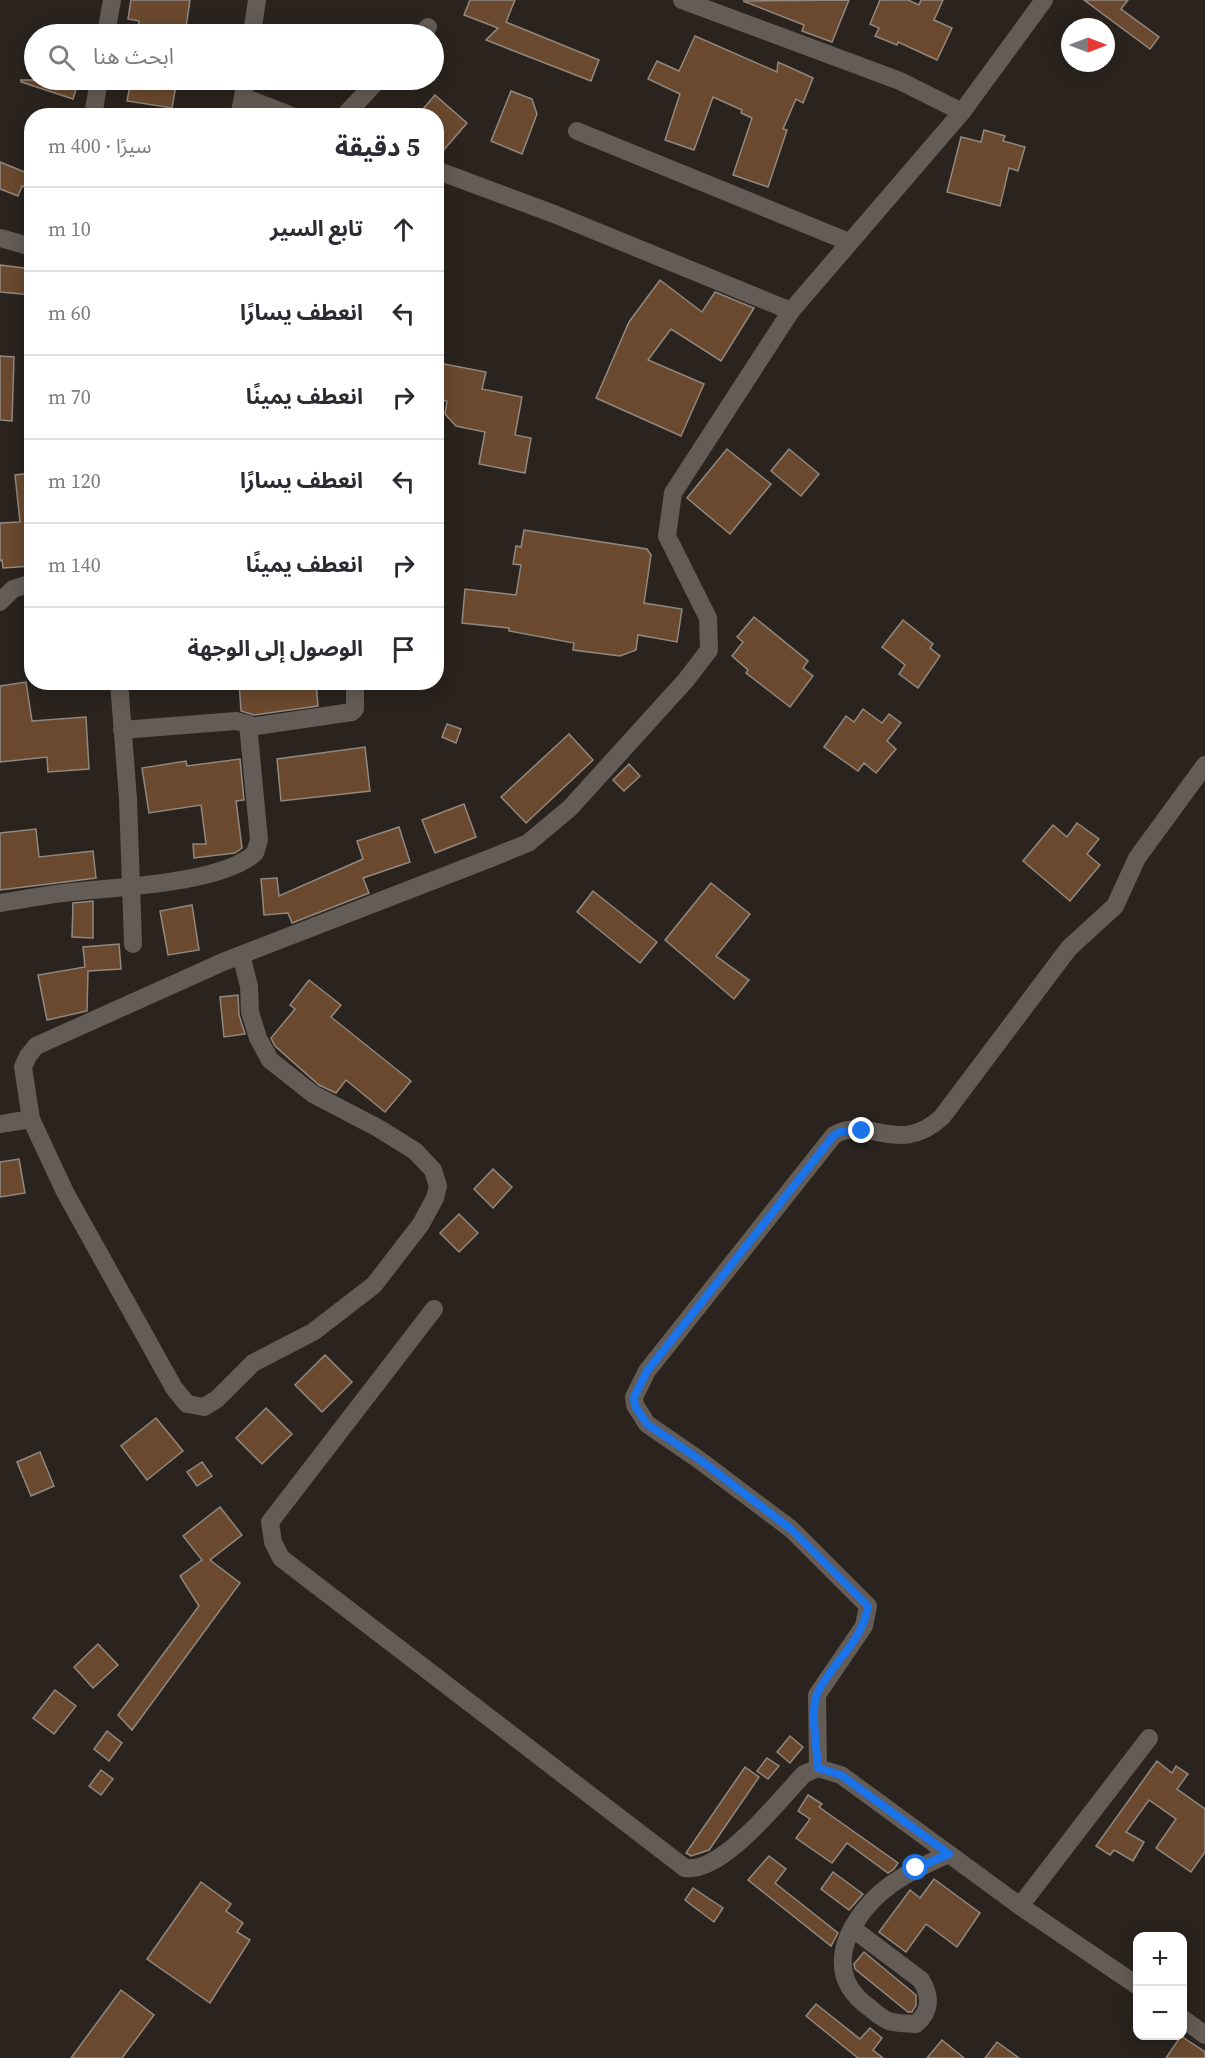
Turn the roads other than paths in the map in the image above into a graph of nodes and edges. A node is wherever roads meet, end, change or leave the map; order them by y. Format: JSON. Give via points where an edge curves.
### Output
{"nodes":[{"id":1,"x":112,"y":0,"type":"edge"},
{"id":2,"x":257,"y":0,"type":"edge"},
{"id":3,"x":682,"y":0,"type":"edge"},
{"id":4,"x":1044,"y":0,"type":"edge"},
{"id":5,"x":108,"y":24,"type":"edge"},
{"id":6,"x":253,"y":24,"type":"edge"},
{"id":7,"x":97,"y":90,"type":"edge"},
{"id":8,"x":244,"y":90,"type":"edge"},
{"id":9,"x":247,"y":90,"type":"edge"},
{"id":10,"x":369,"y":90,"type":"edge"},
{"id":11,"x":94,"y":108,"type":"edge"},
{"id":12,"x":241,"y":108,"type":"edge"},
{"id":13,"x":278,"y":108,"type":"edge"},
{"id":14,"x":352,"y":108,"type":"edge"},
{"id":15,"x":962,"y":112,"type":"junction"},
{"id":16,"x":577,"y":131,"type":"dead end"},
{"id":17,"x":444,"y":173,"type":"edge"},
{"id":18,"x":0,"y":238,"type":"edge"},
{"id":19,"x":849,"y":242,"type":"junction"},
{"id":20,"x":24,"y":245,"type":"edge"},
{"id":21,"x":791,"y":311,"type":"junction"},
{"id":22,"x":24,"y":586,"type":"edge"},
{"id":23,"x":0,"y":602,"type":"edge"},
{"id":24,"x":120,"y":690,"type":"edge"},
{"id":25,"x":355,"y":690,"type":"edge"},
{"id":26,"x":250,"y":727,"type":"junction"},
{"id":27,"x":122,"y":730,"type":"junction"},
{"id":28,"x":1205,"y":765,"type":"edge"},
{"id":29,"x":129,"y":888,"type":"junction"},
{"id":30,"x":0,"y":903,"type":"edge"},
{"id":31,"x":133,"y":944,"type":"dead end"},
{"id":32,"x":240,"y":955,"type":"junction"},
{"id":33,"x":31,"y":1119,"type":"junction"},
{"id":34,"x":0,"y":1124,"type":"edge"},
{"id":35,"x":434,"y":1309,"type":"dead end"},
{"id":36,"x":1149,"y":1738,"type":"dead end"},
{"id":37,"x":818,"y":1768,"type":"junction"},
{"id":38,"x":949,"y":1854,"type":"junction"},
{"id":39,"x":1020,"y":1906,"type":"junction"},
{"id":40,"x":852,"y":1928,"type":"junction"},
{"id":41,"x":1133,"y":1983,"type":"edge"},
{"id":42,"x":1187,"y":2022,"type":"edge"},
{"id":43,"x":1205,"y":2035,"type":"edge"}],
"edges":[{"from":1,"to":5,"type":"street"},
{"from":2,"to":6,"type":"street"},
{"from":3,"to":15,"type":"street","via":[[900,81]]},
{"from":4,"to":15,"type":"street"},
{"from":7,"to":11,"type":"street"},
{"from":8,"to":12,"type":"street"},
{"from":9,"to":13,"type":"street"},
{"from":10,"to":14,"type":"street"},
{"from":15,"to":19,"type":"street"},
{"from":16,"to":19,"type":"street"},
{"from":17,"to":21,"type":"street"},
{"from":18,"to":20,"type":"street"},
{"from":19,"to":21,"type":"street"},
{"from":21,"to":32,"type":"street","via":[[673,493],[667,536],[708,618],[709,650],[687,680],[570,808],[528,843]]},
{"from":22,"to":23,"type":"street","via":[[13,589]]},
{"from":24,"to":27,"type":"street"},
{"from":25,"to":26,"type":"street","via":[[352,712]]},
{"from":26,"to":27,"type":"street","via":[[245,721],[236,721]]},
{"from":26,"to":29,"type":"street","via":[[259,840],[255,853],[218,872]]},
{"from":27,"to":29,"type":"street"},
{"from":28,"to":37,"type":"street","via":[[1137,858],[1115,906],[1069,948],[942,1117],[917,1135],[887,1136],[851,1130],[834,1135],[636,1390],[635,1406],[647,1424],[791,1529],[868,1606],[864,1626],[817,1695]]},
{"from":29,"to":30,"type":"street"},
{"from":29,"to":31,"type":"street"},
{"from":32,"to":33,"type":"street","via":[[36,1046],[23,1067]]},
{"from":32,"to":33,"type":"street","via":[[249,986],[250,1012],[270,1060],[313,1094],[414,1151],[433,1170],[438,1186],[421,1224],[374,1285],[351,1306],[313,1332],[253,1363],[204,1407],[187,1404],[174,1388],[65,1192]]},
{"from":33,"to":34,"type":"street"},
{"from":35,"to":37,"type":"street","via":[[270,1522],[281,1558],[685,1868],[702,1868],[736,1845],[804,1774]]},
{"from":36,"to":39,"type":"street"},
{"from":37,"to":38,"type":"street","via":[[841,1775]]},
{"from":38,"to":39,"type":"street"},
{"from":38,"to":40,"type":"street","via":[[916,1868],[886,1889]]},
{"from":39,"to":41,"type":"street"},
{"from":40,"to":40,"type":"street","via":[[842,1951],[843,1979],[857,1999],[889,2021],[916,2024],[929,2006],[928,1991],[921,1980]]},
{"from":42,"to":43,"type":"street"}]}
